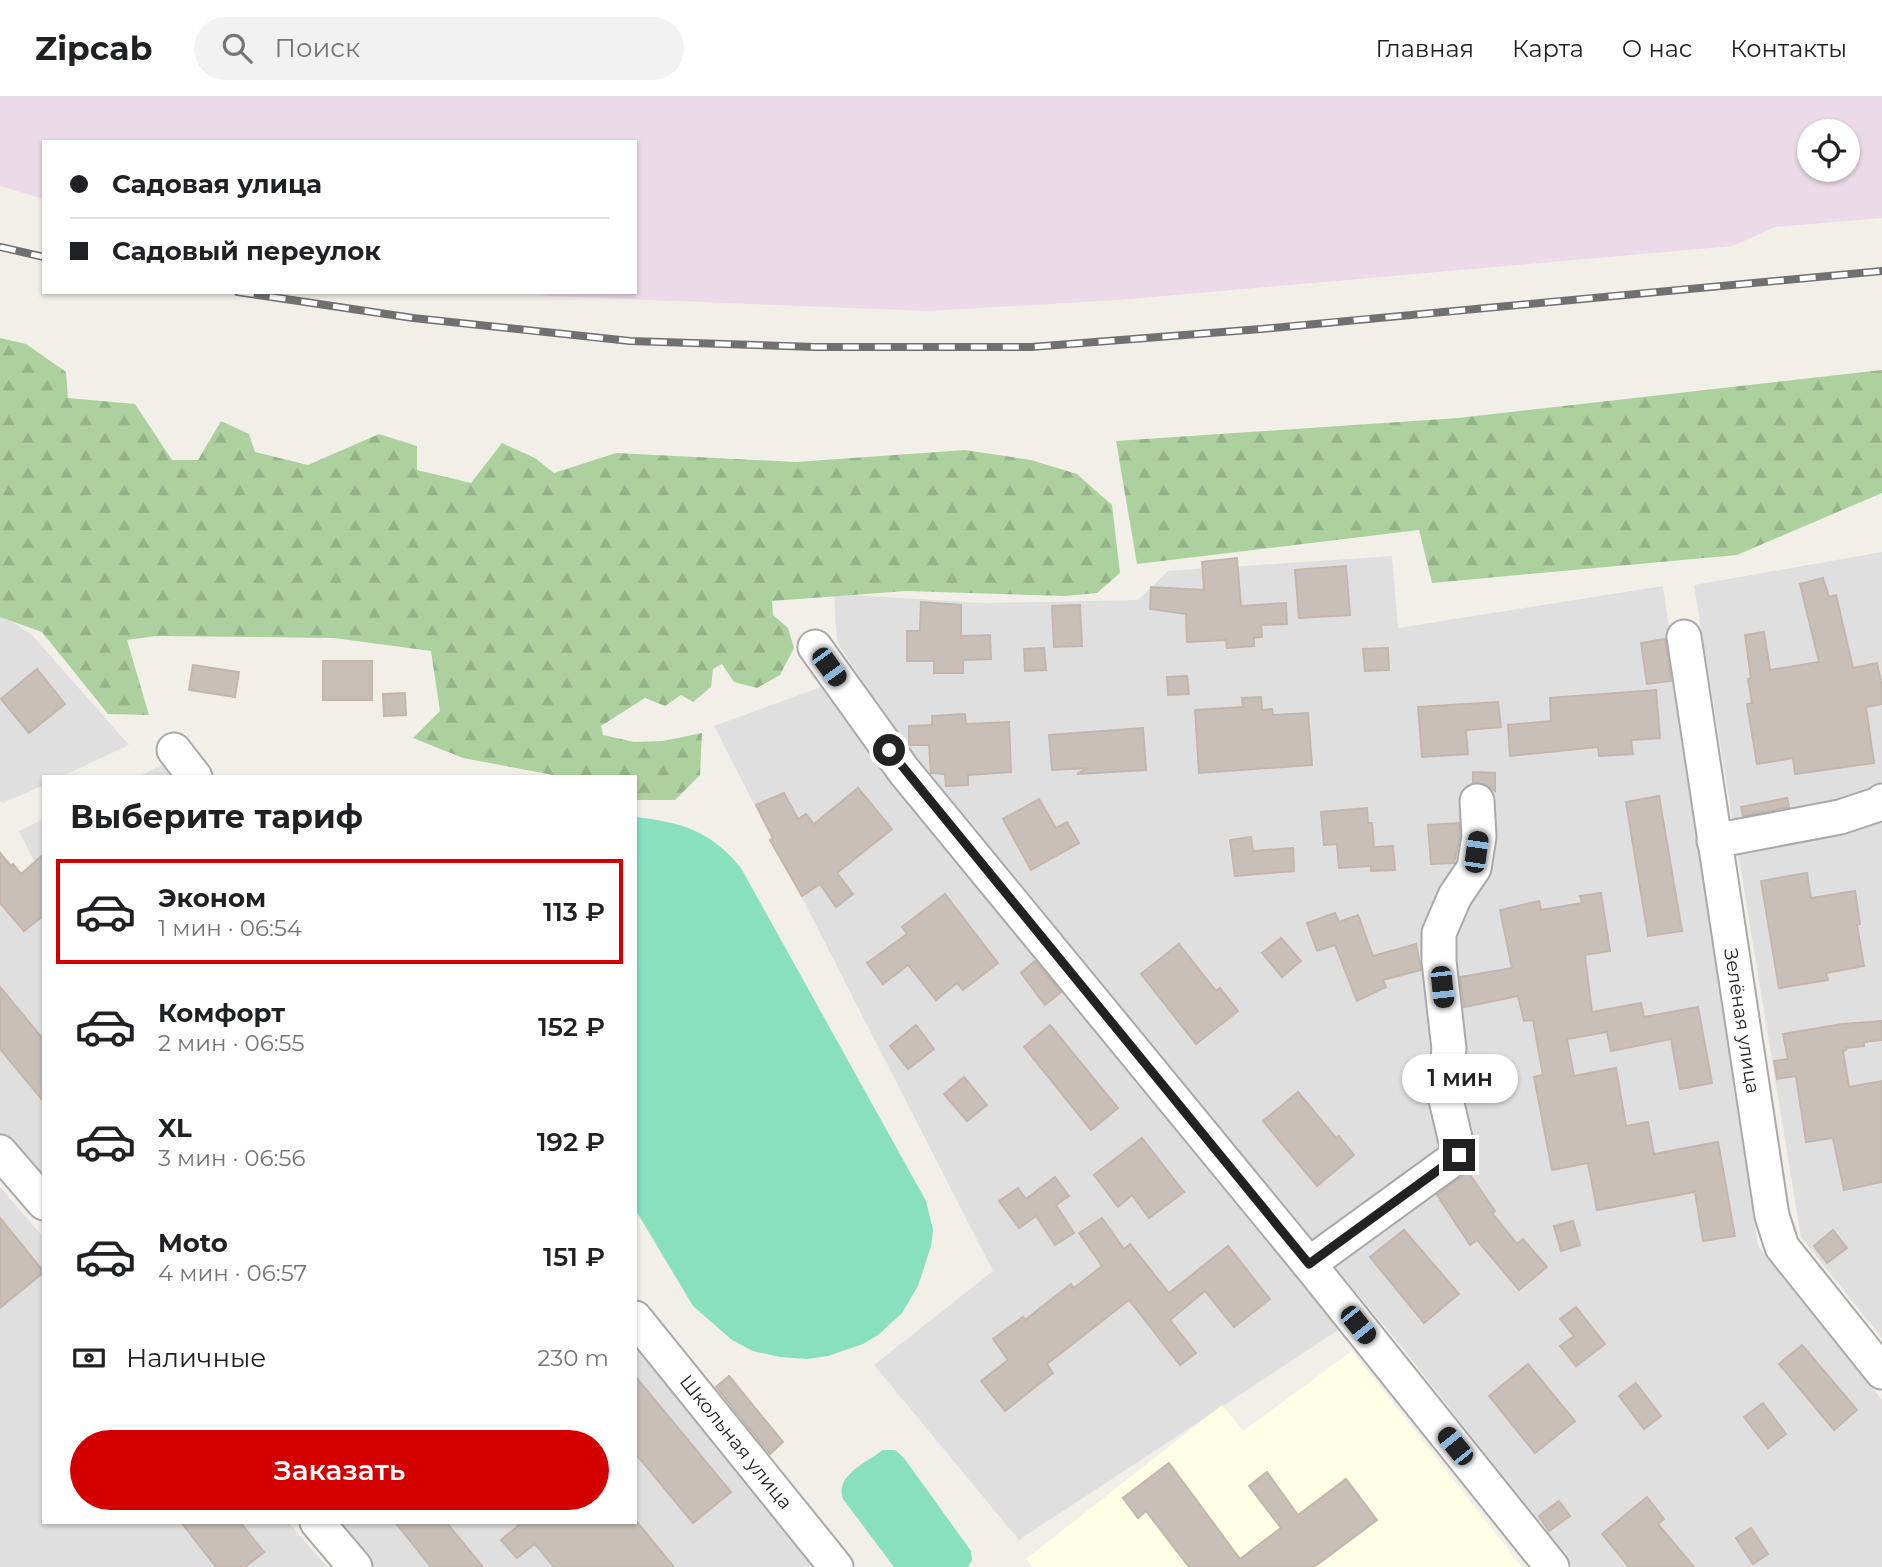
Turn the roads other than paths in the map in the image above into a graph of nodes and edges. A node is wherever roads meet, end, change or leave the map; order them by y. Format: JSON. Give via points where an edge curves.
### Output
{"nodes":[{"id":1,"x":1684,"y":637,"type":"dead end"},
{"id":2,"x":815,"y":647,"type":"dead end"},
{"id":3,"x":174,"y":750,"type":"dead end"},
{"id":4,"x":193,"y":775,"type":"edge"},
{"id":5,"x":1478,"y":801,"type":"dead end"},
{"id":6,"x":1882,"y":801,"type":"edge"},
{"id":7,"x":1714,"y":841,"type":"junction"},
{"id":8,"x":0,"y":1152,"type":"edge"},
{"id":9,"x":42,"y":1201,"type":"edge"},
{"id":10,"x":1309,"y":1264,"type":"junction"},
{"id":11,"x":637,"y":1320,"type":"edge"},
{"id":12,"x":1882,"y":1372,"type":"edge"},
{"id":13,"x":319,"y":1524,"type":"edge"},
{"id":14,"x":355,"y":1567,"type":"edge"},
{"id":15,"x":836,"y":1567,"type":"edge"},
{"id":16,"x":1552,"y":1567,"type":"edge"}],
"edges":[{"from":1,"to":7,"type":"street","name":"Зелёная улица"},
{"from":2,"to":10,"type":"street","via":[[904,771]]},
{"from":3,"to":4,"type":"street"},
{"from":5,"to":10,"type":"street","via":[[1474,868],[1439,933],[1449,1049],[1444,1091],[1459,1155]]},
{"from":6,"to":7,"type":"street","via":[[1840,817]]},
{"from":7,"to":12,"type":"street","name":"Зелёная улица","via":[[1772,1216],[1782,1247]]},
{"from":8,"to":9,"type":"street"},
{"from":10,"to":16,"type":"street"},
{"from":11,"to":15,"type":"street","name":"Школьная улица"},
{"from":13,"to":14,"type":"street"}]}
